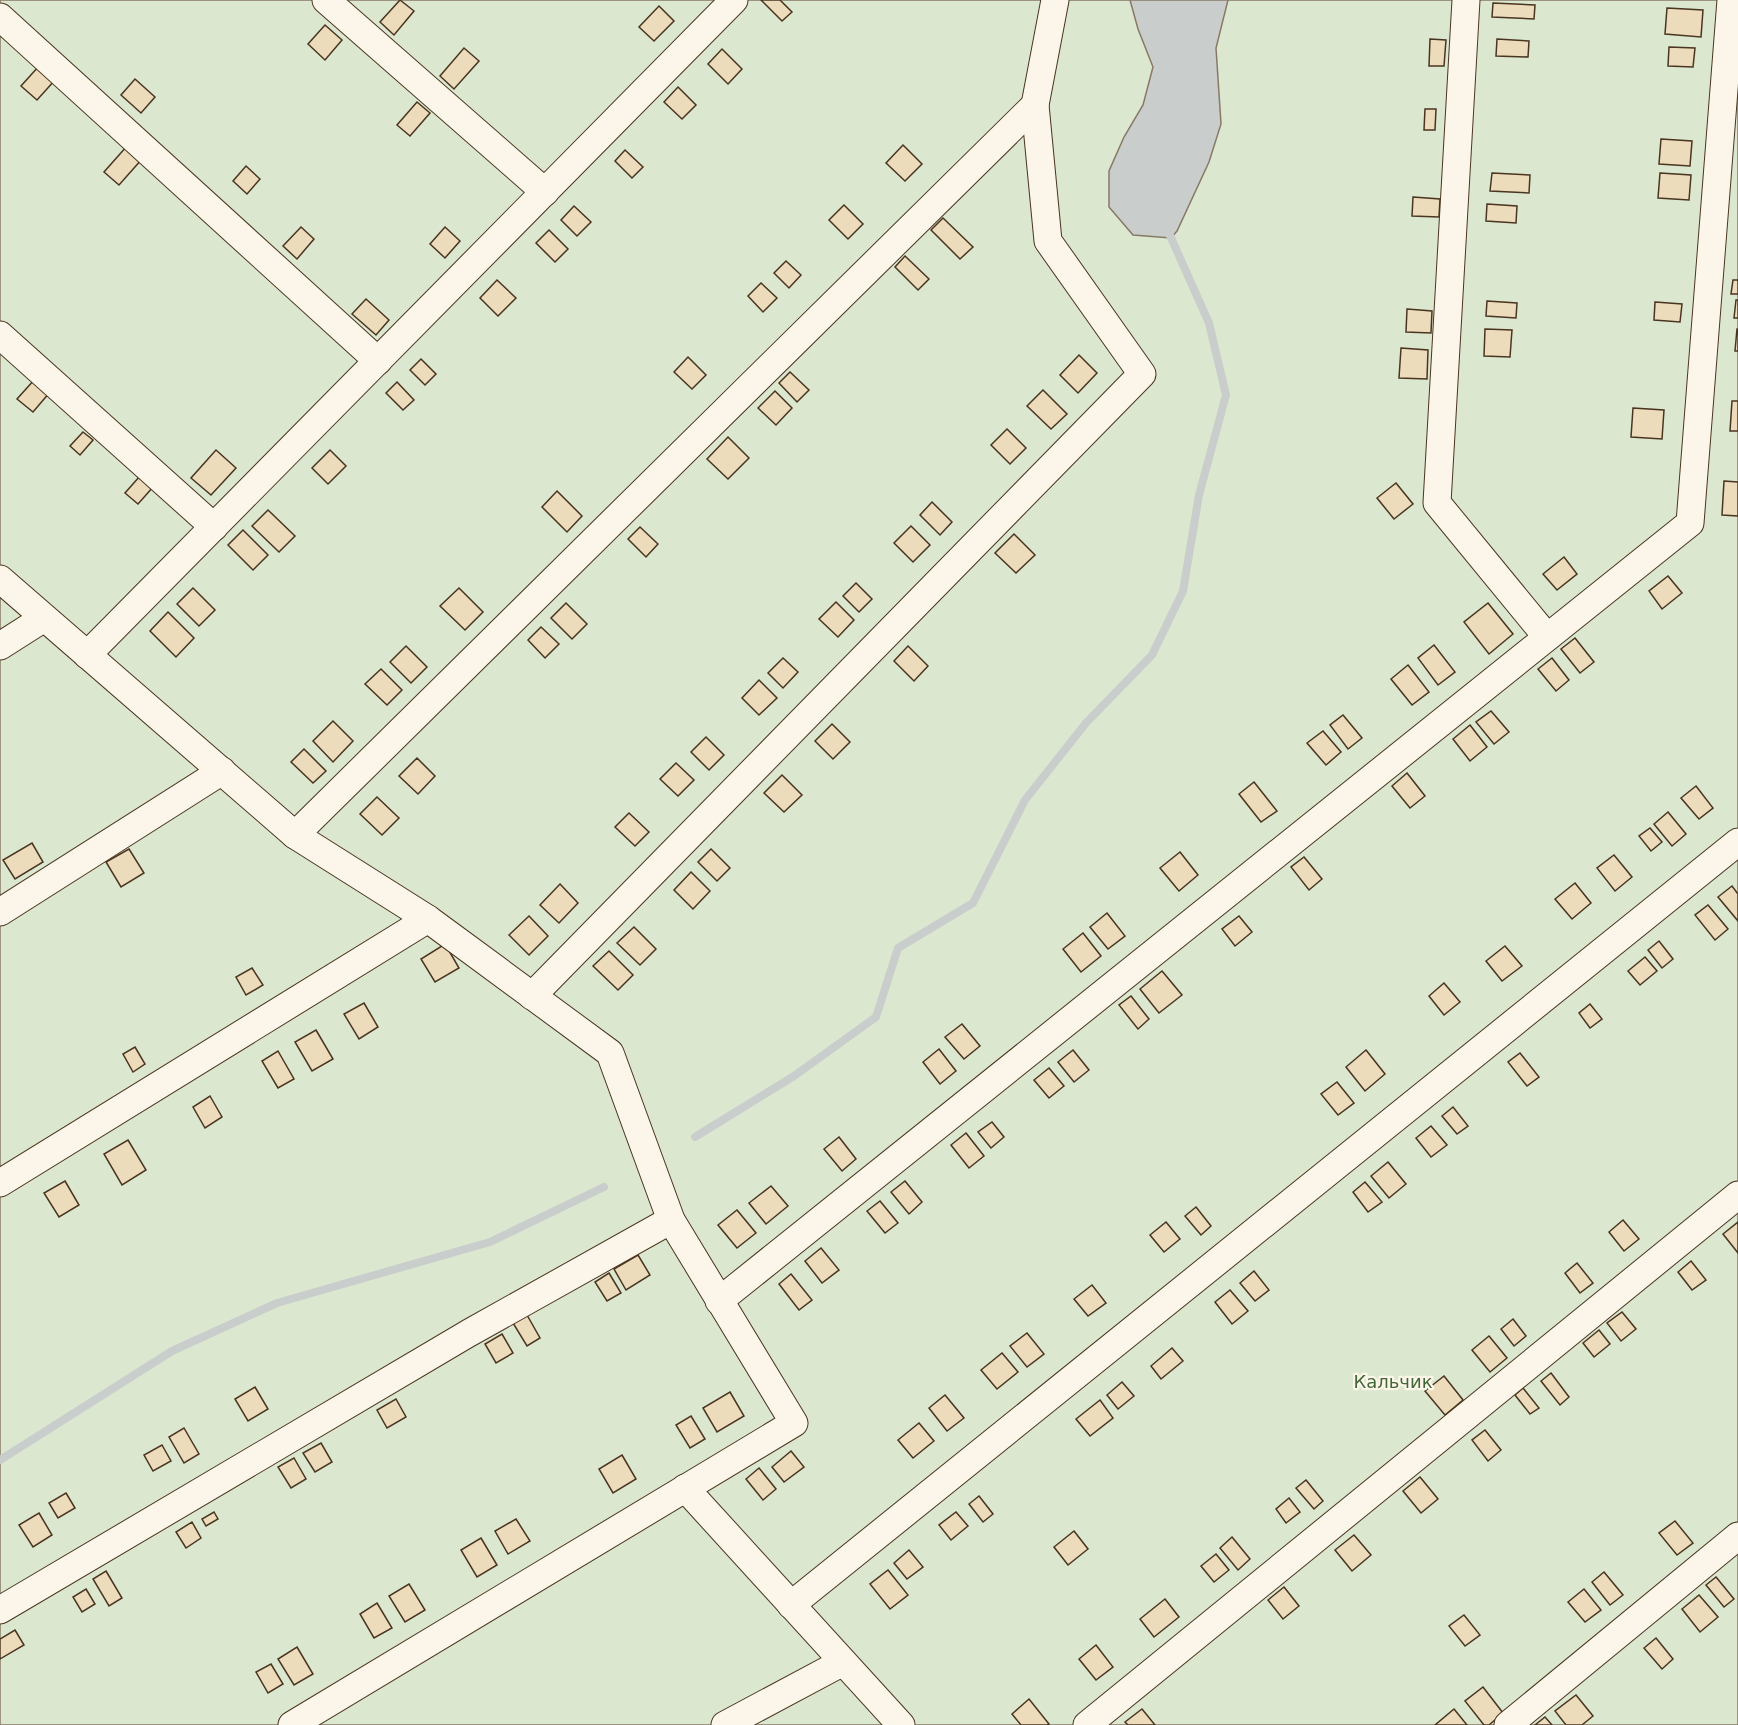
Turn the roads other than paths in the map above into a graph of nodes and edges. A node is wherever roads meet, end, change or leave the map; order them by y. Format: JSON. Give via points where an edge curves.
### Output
{"nodes":[{"id":1,"x":326,"y":0,"type":"edge"},
{"id":2,"x":734,"y":0,"type":"edge"},
{"id":3,"x":1055,"y":0,"type":"edge"},
{"id":4,"x":1466,"y":0,"type":"edge"},
{"id":5,"x":1731,"y":0,"type":"edge"},
{"id":6,"x":0,"y":17,"type":"edge"},
{"id":7,"x":1035,"y":105,"type":"junction"},
{"id":8,"x":545,"y":192,"type":"junction"},
{"id":9,"x":0,"y":335,"type":"edge"},
{"id":10,"x":378,"y":361,"type":"junction"},
{"id":11,"x":214,"y":528,"type":"junction"},
{"id":12,"x":0,"y":579,"type":"edge"},
{"id":13,"x":44,"y":618,"type":"junction"},
{"id":14,"x":1547,"y":637,"type":"junction"},
{"id":15,"x":0,"y":646,"type":"edge"},
{"id":16,"x":87,"y":655,"type":"junction"},
{"id":17,"x":222,"y":771,"type":"junction"},
{"id":18,"x":295,"y":835,"type":"junction"},
{"id":19,"x":1738,"y":843,"type":"edge"},
{"id":20,"x":0,"y":912,"type":"edge"},
{"id":21,"x":428,"y":919,"type":"junction"},
{"id":22,"x":532,"y":996,"type":"junction"},
{"id":23,"x":0,"y":1183,"type":"edge"},
{"id":24,"x":1738,"y":1195,"type":"edge"},
{"id":25,"x":670,"y":1220,"type":"junction"},
{"id":26,"x":719,"y":1301,"type":"junction"},
{"id":27,"x":685,"y":1488,"type":"junction"},
{"id":28,"x":1738,"y":1536,"type":"edge"},
{"id":29,"x":791,"y":1605,"type":"junction"},
{"id":30,"x":0,"y":1610,"type":"edge"},
{"id":31,"x":843,"y":1662,"type":"junction"},
{"id":32,"x":292,"y":1725,"type":"edge"},
{"id":33,"x":725,"y":1725,"type":"edge"},
{"id":34,"x":901,"y":1725,"type":"edge"},
{"id":35,"x":1087,"y":1725,"type":"edge"},
{"id":36,"x":1508,"y":1725,"type":"edge"}],
"edges":[{"from":1,"to":8,"type":"lane"},
{"from":2,"to":8,"type":"lane"},
{"from":3,"to":7,"type":"lane"},
{"from":4,"to":14,"type":"lane","via":[[1437,503]]},
{"from":5,"to":14,"type":"lane","via":[[1690,523]]},
{"from":6,"to":10,"type":"lane"},
{"from":7,"to":18,"type":"lane"},
{"from":7,"to":22,"type":"lane","via":[[1048,241],[1142,374]]},
{"from":8,"to":10,"type":"lane"},
{"from":9,"to":11,"type":"lane"},
{"from":10,"to":11,"type":"lane"},
{"from":11,"to":16,"type":"lane"},
{"from":12,"to":13,"type":"lane"},
{"from":13,"to":15,"type":"lane"},
{"from":13,"to":16,"type":"lane"},
{"from":14,"to":26,"type":"lane"},
{"from":16,"to":17,"type":"lane"},
{"from":17,"to":18,"type":"lane"},
{"from":17,"to":20,"type":"lane"},
{"from":18,"to":21,"type":"lane"},
{"from":19,"to":29,"type":"lane"},
{"from":21,"to":22,"type":"lane"},
{"from":21,"to":23,"type":"lane"},
{"from":22,"to":25,"type":"lane","via":[[610,1053]]},
{"from":24,"to":35,"type":"lane"},
{"from":25,"to":26,"type":"lane"},
{"from":25,"to":30,"type":"lane","via":[[469,1333]]},
{"from":26,"to":27,"type":"lane","via":[[794,1423]]},
{"from":27,"to":29,"type":"lane"},
{"from":27,"to":32,"type":"lane"},
{"from":28,"to":36,"type":"lane"},
{"from":29,"to":31,"type":"lane"},
{"from":31,"to":33,"type":"lane"},
{"from":31,"to":34,"type":"lane"}]}
